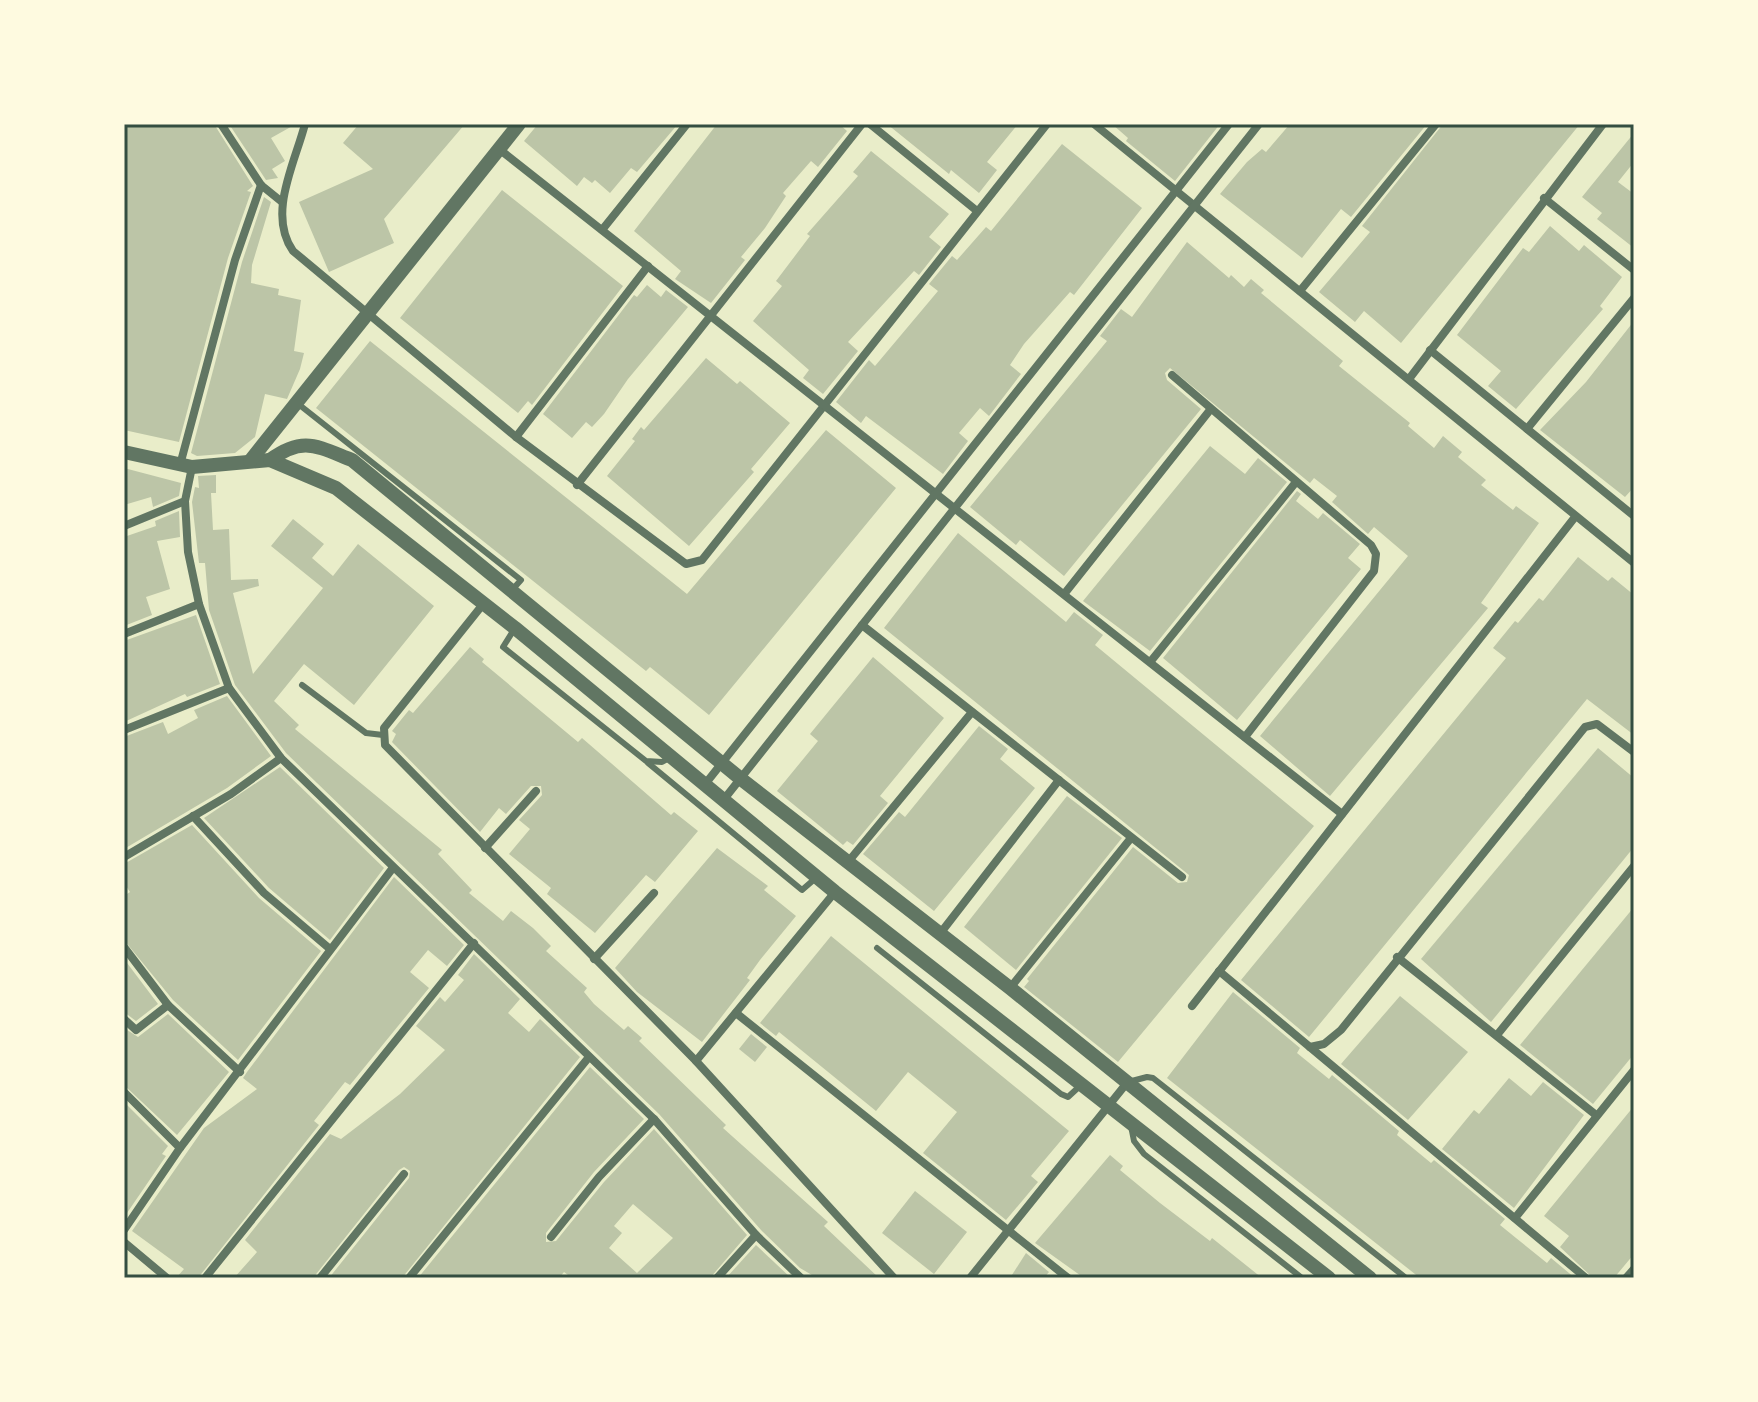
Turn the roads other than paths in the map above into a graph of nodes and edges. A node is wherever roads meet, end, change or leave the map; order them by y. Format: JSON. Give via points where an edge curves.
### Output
{"nodes":[{"id":1,"x":221,"y":124,"type":"edge"},
{"id":2,"x":305,"y":124,"type":"edge"},
{"id":3,"x":519,"y":124,"type":"edge"},
{"id":4,"x":687,"y":124,"type":"edge"},
{"id":5,"x":862,"y":124,"type":"edge"},
{"id":6,"x":870,"y":124,"type":"edge"},
{"id":7,"x":1047,"y":124,"type":"edge"},
{"id":8,"x":1094,"y":124,"type":"edge"},
{"id":9,"x":1229,"y":124,"type":"edge"},
{"id":10,"x":1259,"y":124,"type":"edge"},
{"id":11,"x":1436,"y":124,"type":"edge"},
{"id":12,"x":1603,"y":124,"type":"edge"},
{"id":13,"x":499,"y":149,"type":"junction"},
{"id":14,"x":261,"y":185,"type":"junction"},
{"id":15,"x":1177,"y":189,"type":"junction"},
{"id":16,"x":1544,"y":198,"type":"junction"},
{"id":17,"x":282,"y":202,"type":"junction"},
{"id":18,"x":1195,"y":204,"type":"junction"},
{"id":19,"x":977,"y":211,"type":"junction"},
{"id":20,"x":602,"y":230,"type":"junction"},
{"id":21,"x":648,"y":266,"type":"junction"},
{"id":22,"x":1634,"y":270,"type":"edge"},
{"id":23,"x":1300,"y":291,"type":"junction"},
{"id":24,"x":1634,"y":298,"type":"edge"},
{"id":25,"x":366,"y":315,"type":"junction"},
{"id":26,"x":712,"y":315,"type":"junction"},
{"id":27,"x":1430,"y":350,"type":"junction"},
{"id":28,"x":1172,"y":375,"type":"dead end"},
{"id":29,"x":1409,"y":379,"type":"junction"},
{"id":30,"x":297,"y":403,"type":"junction"},
{"id":31,"x":823,"y":403,"type":"junction"},
{"id":32,"x":1210,"y":410,"type":"junction"},
{"id":33,"x":1527,"y":429,"type":"junction"},
{"id":34,"x":516,"y":437,"type":"junction"},
{"id":35,"x":124,"y":452,"type":"edge"},
{"id":36,"x":270,"y":460,"type":"junction"},
{"id":37,"x":250,"y":461,"type":"junction"},
{"id":38,"x":186,"y":466,"type":"junction"},
{"id":39,"x":1296,"y":482,"type":"junction"},
{"id":40,"x":577,"y":485,"type":"junction"},
{"id":41,"x":938,"y":493,"type":"junction"},
{"id":42,"x":185,"y":501,"type":"junction"},
{"id":43,"x":1634,"y":501,"type":"edge"},
{"id":44,"x":957,"y":507,"type":"junction"},
{"id":45,"x":1630,"y":513,"type":"edge"},
{"id":46,"x":1575,"y":517,"type":"junction"},
{"id":47,"x":124,"y":526,"type":"edge"},
{"id":48,"x":1634,"y":563,"type":"edge"},
{"id":49,"x":512,"y":590,"type":"junction"},
{"id":50,"x":1065,"y":593,"type":"junction"},
{"id":51,"x":484,"y":603,"type":"junction"},
{"id":52,"x":199,"y":604,"type":"junction"},
{"id":53,"x":862,"y":625,"type":"junction"},
{"id":54,"x":515,"y":628,"type":"junction"},
{"id":55,"x":124,"y":634,"type":"edge"},
{"id":56,"x":1151,"y":661,"type":"junction"},
{"id":57,"x":302,"y":685,"type":"dead end"},
{"id":58,"x":229,"y":688,"type":"junction"},
{"id":59,"x":972,"y":712,"type":"junction"},
{"id":60,"x":124,"y":730,"type":"edge"},
{"id":61,"x":383,"y":732,"type":"junction"},
{"id":62,"x":1245,"y":737,"type":"junction"},
{"id":63,"x":1634,"y":752,"type":"edge"},
{"id":64,"x":672,"y":756,"type":"junction"},
{"id":65,"x":281,"y":758,"type":"junction"},
{"id":66,"x":646,"y":761,"type":"junction"},
{"id":67,"x":723,"y":762,"type":"junction"},
{"id":68,"x":741,"y":779,"type":"junction"},
{"id":69,"x":1059,"y":780,"type":"junction"},
{"id":70,"x":706,"y":783,"type":"junction"},
{"id":71,"x":536,"y":791,"type":"dead end"},
{"id":72,"x":725,"y":798,"type":"junction"},
{"id":73,"x":1342,"y":814,"type":"junction"},
{"id":74,"x":193,"y":816,"type":"junction"},
{"id":75,"x":1131,"y":838,"type":"junction"},
{"id":76,"x":485,"y":848,"type":"junction"},
{"id":77,"x":124,"y":857,"type":"edge"},
{"id":78,"x":848,"y":862,"type":"junction"},
{"id":79,"x":1634,"y":866,"type":"edge"},
{"id":80,"x":392,"y":869,"type":"junction"},
{"id":81,"x":817,"y":877,"type":"junction"},
{"id":82,"x":1182,"y":877,"type":"dead end"},
{"id":83,"x":835,"y":892,"type":"junction"},
{"id":84,"x":654,"y":893,"type":"dead end"},
{"id":85,"x":939,"y":935,"type":"junction"},
{"id":86,"x":474,"y":943,"type":"junction"},
{"id":87,"x":124,"y":947,"type":"edge"},
{"id":88,"x":877,"y":948,"type":"dead end"},
{"id":89,"x":330,"y":949,"type":"junction"},
{"id":90,"x":1397,"y":957,"type":"junction"},
{"id":91,"x":594,"y":959,"type":"junction"},
{"id":92,"x":1219,"y":971,"type":"junction"},
{"id":93,"x":1010,"y":988,"type":"junction"},
{"id":94,"x":168,"y":1005,"type":"junction"},
{"id":95,"x":1192,"y":1006,"type":"dead end"},
{"id":96,"x":736,"y":1013,"type":"junction"},
{"id":97,"x":124,"y":1019,"type":"edge"},
{"id":98,"x":1497,"y":1035,"type":"junction"},
{"id":99,"x":1310,"y":1047,"type":"junction"},
{"id":100,"x":589,"y":1057,"type":"junction"},
{"id":101,"x":696,"y":1061,"type":"junction"},
{"id":102,"x":1634,"y":1070,"type":"edge"},
{"id":103,"x":240,"y":1072,"type":"junction"},
{"id":104,"x":1126,"y":1084,"type":"junction"},
{"id":105,"x":1081,"y":1085,"type":"junction"},
{"id":106,"x":124,"y":1092,"type":"edge"},
{"id":107,"x":1108,"y":1106,"type":"junction"},
{"id":108,"x":1596,"y":1115,"type":"junction"},
{"id":109,"x":654,"y":1119,"type":"junction"},
{"id":110,"x":1130,"y":1123,"type":"junction"},
{"id":111,"x":180,"y":1148,"type":"junction"},
{"id":112,"x":404,"y":1174,"type":"dead end"},
{"id":113,"x":1515,"y":1218,"type":"junction"},
{"id":114,"x":124,"y":1230,"type":"edge"},
{"id":115,"x":1007,"y":1230,"type":"junction"},
{"id":116,"x":1345,"y":1230,"type":"junction"},
{"id":117,"x":756,"y":1235,"type":"junction"},
{"id":118,"x":551,"y":1237,"type":"dead end"},
{"id":119,"x":124,"y":1242,"type":"edge"},
{"id":120,"x":1333,"y":1249,"type":"junction"},
{"id":121,"x":1312,"y":1265,"type":"junction"},
{"id":122,"x":1634,"y":1269,"type":"edge"},
{"id":123,"x":167,"y":1278,"type":"edge"},
{"id":124,"x":205,"y":1278,"type":"edge"},
{"id":125,"x":320,"y":1278,"type":"edge"},
{"id":126,"x":409,"y":1278,"type":"edge"},
{"id":127,"x":717,"y":1278,"type":"edge"},
{"id":128,"x":801,"y":1278,"type":"edge"},
{"id":129,"x":894,"y":1278,"type":"edge"},
{"id":130,"x":970,"y":1278,"type":"edge"},
{"id":131,"x":1068,"y":1278,"type":"edge"},
{"id":132,"x":1302,"y":1278,"type":"edge"},
{"id":133,"x":1329,"y":1278,"type":"edge"},
{"id":134,"x":1370,"y":1278,"type":"edge"},
{"id":135,"x":1406,"y":1278,"type":"edge"},
{"id":136,"x":1586,"y":1278,"type":"edge"},
{"id":137,"x":1626,"y":1278,"type":"edge"}],
"edges":[{"from":1,"to":14,"type":"street"},
{"from":2,"to":17,"type":"street"},
{"from":3,"to":13,"type":"street"},
{"from":4,"to":20,"type":"street"},
{"from":5,"to":26,"type":"street"},
{"from":6,"to":19,"type":"street"},
{"from":7,"to":19,"type":"street"},
{"from":8,"to":15,"type":"street"},
{"from":9,"to":15,"type":"street"},
{"from":10,"to":18,"type":"street"},
{"from":11,"to":23,"type":"street"},
{"from":12,"to":16,"type":"street"},
{"from":13,"to":20,"type":"street"},
{"from":13,"to":25,"type":"street"},
{"from":14,"to":17,"type":"street"},
{"from":14,"to":38,"type":"street","via":[[235,260]]},
{"from":15,"to":18,"type":"street"},
{"from":15,"to":41,"type":"street"},
{"from":16,"to":22,"type":"street"},
{"from":16,"to":27,"type":"street"},
{"from":17,"to":25,"type":"street","via":[[290,248]]},
{"from":18,"to":23,"type":"street"},
{"from":18,"to":44,"type":"street"},
{"from":19,"to":31,"type":"street"},
{"from":20,"to":21,"type":"street"},
{"from":21,"to":26,"type":"street"},
{"from":21,"to":34,"type":"street"},
{"from":23,"to":29,"type":"street"},
{"from":24,"to":33,"type":"street"},
{"from":25,"to":30,"type":"street"},
{"from":25,"to":34,"type":"street"},
{"from":26,"to":31,"type":"street"},
{"from":26,"to":40,"type":"street"},
{"from":27,"to":29,"type":"street"},
{"from":27,"to":33,"type":"street"},
{"from":28,"to":32,"type":"street"},
{"from":29,"to":46,"type":"street"},
{"from":30,"to":37,"type":"street"},
{"from":30,"to":49,"type":"lane","via":[[521,580]]},
{"from":31,"to":40,"type":"street","via":[[697,562],[680,562]]},
{"from":31,"to":41,"type":"street"},
{"from":32,"to":39,"type":"street"},
{"from":32,"to":50,"type":"street"},
{"from":33,"to":45,"type":"street"},
{"from":34,"to":40,"type":"street"},
{"from":35,"to":38,"type":"street"},
{"from":36,"to":37,"type":"street"},
{"from":36,"to":49,"type":"street","via":[[303,443],[352,460]]},
{"from":36,"to":51,"type":"street","via":[[336,488]]},
{"from":37,"to":38,"type":"street"},
{"from":38,"to":42,"type":"street"},
{"from":39,"to":56,"type":"street"},
{"from":39,"to":62,"type":"street","via":[[1371,545],[1376,562]]},
{"from":41,"to":44,"type":"street"},
{"from":41,"to":67,"type":"street"},
{"from":42,"to":47,"type":"street"},
{"from":42,"to":52,"type":"street"},
{"from":43,"to":45,"type":"street"},
{"from":44,"to":50,"type":"street"},
{"from":44,"to":53,"type":"street"},
{"from":46,"to":48,"type":"street"},
{"from":46,"to":73,"type":"street"},
{"from":49,"to":67,"type":"street"},
{"from":50,"to":56,"type":"street"},
{"from":51,"to":54,"type":"street"},
{"from":51,"to":61,"type":"street"},
{"from":52,"to":55,"type":"street"},
{"from":52,"to":58,"type":"street"},
{"from":53,"to":59,"type":"street"},
{"from":53,"to":68,"type":"street"},
{"from":54,"to":64,"type":"street"},
{"from":54,"to":66,"type":"lane","via":[[503,647]]},
{"from":56,"to":62,"type":"street"},
{"from":57,"to":61,"type":"lane","via":[[366,733]]},
{"from":58,"to":60,"type":"street"},
{"from":58,"to":65,"type":"street"},
{"from":59,"to":69,"type":"street"},
{"from":59,"to":78,"type":"street"},
{"from":61,"to":76,"type":"street","via":[[389,751]]},
{"from":62,"to":73,"type":"street"},
{"from":63,"to":90,"type":"street","via":[[1597,724],[1585,727]]},
{"from":64,"to":66,"type":"lane","via":[[662,762]]},
{"from":64,"to":70,"type":"street"},
{"from":65,"to":74,"type":"street"},
{"from":65,"to":80,"type":"street"},
{"from":66,"to":81,"type":"lane","via":[[802,890]]},
{"from":67,"to":68,"type":"street"},
{"from":67,"to":70,"type":"street"},
{"from":68,"to":72,"type":"street"},
{"from":68,"to":78,"type":"street"},
{"from":69,"to":75,"type":"street"},
{"from":69,"to":85,"type":"street"},
{"from":70,"to":72,"type":"street"},
{"from":71,"to":76,"type":"street"},
{"from":72,"to":81,"type":"street"},
{"from":73,"to":92,"type":"street"},
{"from":74,"to":77,"type":"street"},
{"from":74,"to":89,"type":"street","via":[[264,893]]},
{"from":75,"to":82,"type":"street"},
{"from":75,"to":93,"type":"street"},
{"from":76,"to":91,"type":"street"},
{"from":78,"to":85,"type":"street"},
{"from":79,"to":98,"type":"street"},
{"from":80,"to":86,"type":"street"},
{"from":80,"to":89,"type":"street"},
{"from":81,"to":83,"type":"street"},
{"from":83,"to":96,"type":"street"},
{"from":83,"to":105,"type":"street"},
{"from":84,"to":91,"type":"street"},
{"from":85,"to":93,"type":"street"},
{"from":86,"to":100,"type":"street"},
{"from":86,"to":124,"type":"street"},
{"from":87,"to":94,"type":"street"},
{"from":88,"to":105,"type":"lane","via":[[1061,1094],[1068,1097]]},
{"from":89,"to":103,"type":"street"},
{"from":90,"to":98,"type":"street"},
{"from":90,"to":99,"type":"street","via":[[1341,1030],[1324,1044]]},
{"from":91,"to":101,"type":"street"},
{"from":92,"to":95,"type":"street"},
{"from":92,"to":99,"type":"street"},
{"from":93,"to":104,"type":"street"},
{"from":94,"to":97,"type":"street","via":[[136,1030]]},
{"from":94,"to":103,"type":"street"},
{"from":96,"to":101,"type":"street"},
{"from":96,"to":115,"type":"street"},
{"from":98,"to":108,"type":"street"},
{"from":99,"to":113,"type":"street"},
{"from":100,"to":109,"type":"street"},
{"from":100,"to":126,"type":"street"},
{"from":101,"to":129,"type":"street"},
{"from":102,"to":108,"type":"street"},
{"from":103,"to":111,"type":"street"},
{"from":104,"to":107,"type":"street"},
{"from":104,"to":116,"type":"lane","via":[[1153,1078]]},
{"from":104,"to":120,"type":"street"},
{"from":105,"to":107,"type":"street"},
{"from":106,"to":111,"type":"street"},
{"from":107,"to":110,"type":"street"},
{"from":107,"to":115,"type":"street"},
{"from":108,"to":113,"type":"street"},
{"from":109,"to":117,"type":"street"},
{"from":109,"to":118,"type":"street"},
{"from":110,"to":121,"type":"street"},
{"from":110,"to":132,"type":"lane","via":[[1144,1154]]},
{"from":111,"to":114,"type":"street"},
{"from":112,"to":125,"type":"street"},
{"from":113,"to":136,"type":"street"},
{"from":115,"to":130,"type":"street"},
{"from":115,"to":131,"type":"street"},
{"from":116,"to":120,"type":"lane"},
{"from":116,"to":135,"type":"lane"},
{"from":117,"to":127,"type":"street"},
{"from":117,"to":128,"type":"street"},
{"from":119,"to":123,"type":"street"},
{"from":120,"to":134,"type":"street"},
{"from":121,"to":132,"type":"lane"},
{"from":121,"to":133,"type":"street"},
{"from":122,"to":137,"type":"street"}]}
